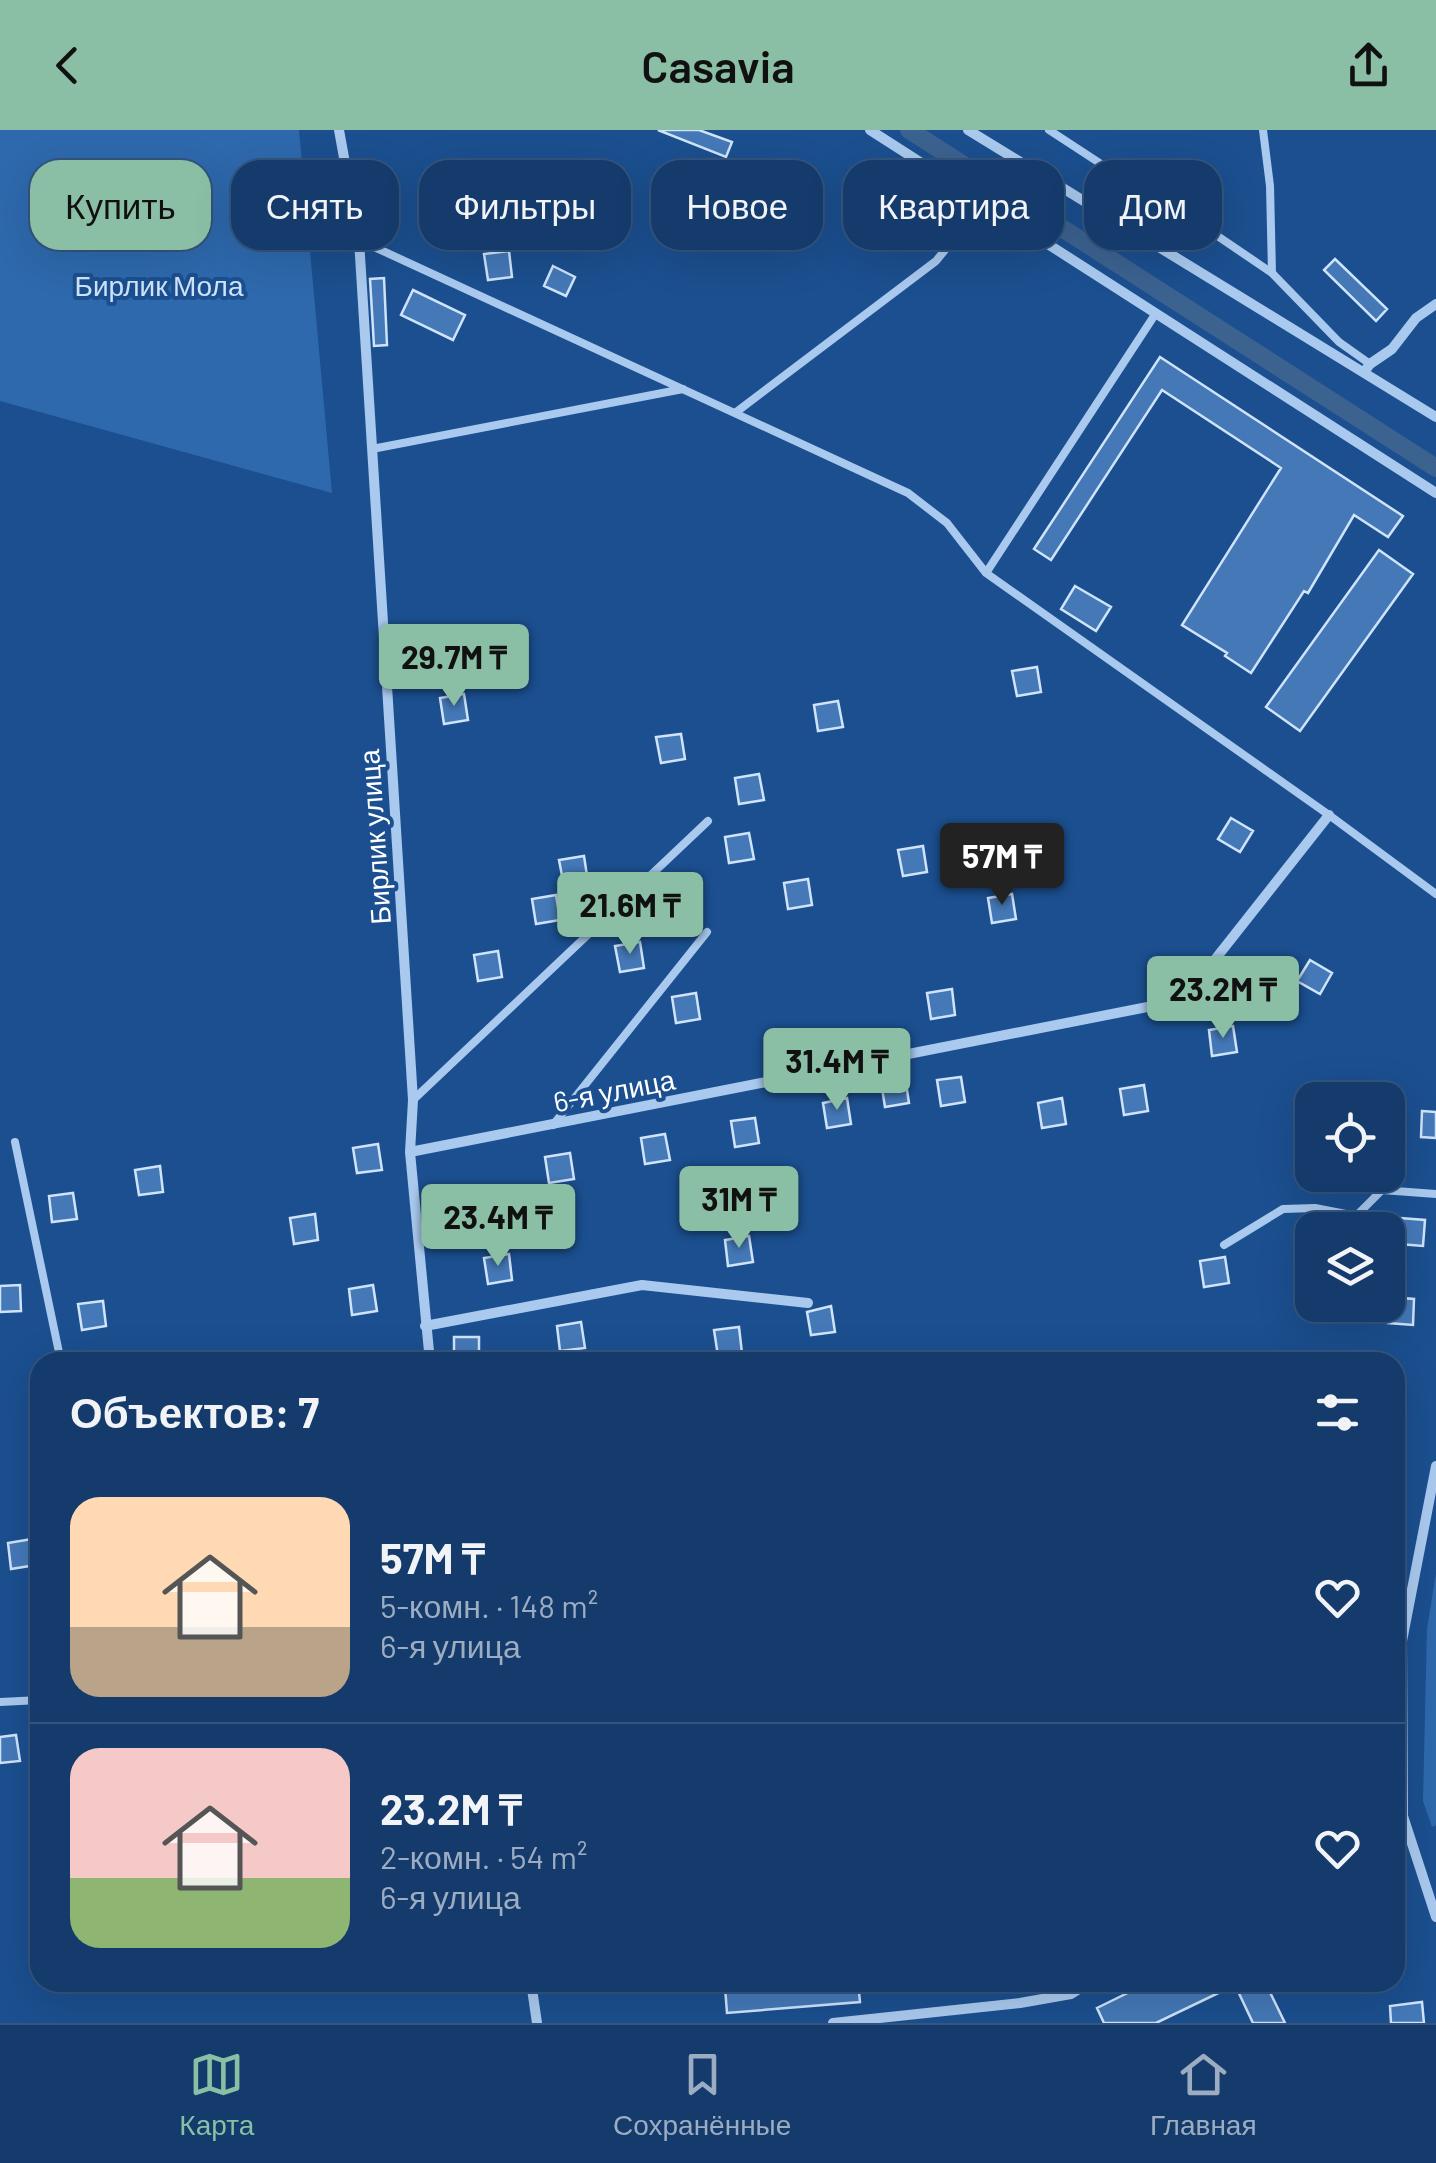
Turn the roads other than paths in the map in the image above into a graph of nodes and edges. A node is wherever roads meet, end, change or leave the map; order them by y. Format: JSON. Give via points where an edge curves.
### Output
{"nodes":[{"id":1,"x":339,"y":130,"type":"edge"},
{"id":2,"x":870,"y":130,"type":"edge"},
{"id":3,"x":968,"y":130,"type":"edge"},
{"id":4,"x":1049,"y":130,"type":"edge"},
{"id":5,"x":1263,"y":130,"type":"edge"},
{"id":6,"x":344,"y":160,"type":"edge"},
{"id":7,"x":916,"y":160,"type":"edge"},
{"id":8,"x":360,"y":250,"type":"edge"},
{"id":9,"x":381,"y":250,"type":"edge"},
{"id":10,"x":945,"y":250,"type":"edge"},
{"id":11,"x":1057,"y":250,"type":"edge"},
{"id":12,"x":1272,"y":273,"type":"junction"},
{"id":13,"x":1436,"y":304,"type":"edge"},
{"id":14,"x":1156,"y":313,"type":"junction"},
{"id":15,"x":1367,"y":368,"type":"junction"},
{"id":16,"x":683,"y":389,"type":"junction"},
{"id":17,"x":735,"y":413,"type":"junction"},
{"id":18,"x":1436,"y":417,"type":"edge"},
{"id":19,"x":372,"y":449,"type":"junction"},
{"id":20,"x":1436,"y":493,"type":"edge"},
{"id":21,"x":986,"y":573,"type":"junction"},
{"id":22,"x":1329,"y":815,"type":"junction"},
{"id":23,"x":708,"y":821,"type":"dead end"},
{"id":24,"x":1436,"y":894,"type":"edge"},
{"id":25,"x":707,"y":932,"type":"dead end"},
{"id":26,"x":413,"y":1100,"type":"junction"},
{"id":27,"x":553,"y":1124,"type":"junction"},
{"id":28,"x":15,"y":1142,"type":"dead end"},
{"id":29,"x":410,"y":1152,"type":"junction"},
{"id":30,"x":1436,"y":1194,"type":"edge"},
{"id":31,"x":1224,"y":1245,"type":"dead end"},
{"id":32,"x":808,"y":1303,"type":"dead end"},
{"id":33,"x":425,"y":1326,"type":"junction"},
{"id":34,"x":60,"y":1352,"type":"edge"},
{"id":35,"x":429,"y":1352,"type":"edge"},
{"id":36,"x":1436,"y":1466,"type":"edge"},
{"id":37,"x":1405,"y":1626,"type":"edge"},
{"id":38,"x":30,"y":1700,"type":"edge"},
{"id":39,"x":0,"y":1702,"type":"edge"},
{"id":40,"x":1405,"y":1834,"type":"edge"},
{"id":41,"x":1436,"y":1916,"type":"edge"},
{"id":42,"x":532,"y":1992,"type":"edge"},
{"id":43,"x":1074,"y":1992,"type":"edge"},
{"id":44,"x":536,"y":2023,"type":"edge"},
{"id":45,"x":833,"y":2023,"type":"edge"}],
"edges":[{"from":1,"to":6,"type":"street","name":"Бирлик улица"},
{"from":2,"to":7,"type":"street"},
{"from":3,"to":15,"type":"street"},
{"from":4,"to":12,"type":"lane"},
{"from":5,"to":12,"type":"lane"},
{"from":8,"to":19,"type":"street","name":"Бирлик улица"},
{"from":9,"to":16,"type":"lane"},
{"from":10,"to":17,"type":"lane"},
{"from":11,"to":14,"type":"street"},
{"from":12,"to":15,"type":"lane"},
{"from":13,"to":15,"type":"street"},
{"from":14,"to":20,"type":"street"},
{"from":14,"to":21,"type":"lane"},
{"from":15,"to":18,"type":"street"},
{"from":16,"to":17,"type":"lane"},
{"from":16,"to":19,"type":"lane"},
{"from":17,"to":21,"type":"lane","via":[[908,493],[947,524]]},
{"from":19,"to":26,"type":"street","name":"Бирлик улица"},
{"from":21,"to":22,"type":"lane"},
{"from":22,"to":24,"type":"lane"},
{"from":22,"to":27,"type":"street","name":"6-я улица","via":[[1183,1000]]},
{"from":23,"to":26,"type":"lane"},
{"from":25,"to":27,"type":"lane"},
{"from":26,"to":29,"type":"street","name":"Бирлик улица"},
{"from":27,"to":29,"type":"street","name":"6-я улица"},
{"from":28,"to":34,"type":"lane"},
{"from":29,"to":33,"type":"street","name":"Бирлик улица"},
{"from":30,"to":31,"type":"lane","via":[[1382,1190],[1356,1216],[1283,1209]]},
{"from":32,"to":33,"type":"street","via":[[642,1284]]},
{"from":33,"to":35,"type":"street","name":"Бирлик улица"},
{"from":36,"to":37,"type":"street"},
{"from":38,"to":39,"type":"lane"},
{"from":40,"to":41,"type":"street"},
{"from":42,"to":44,"type":"street"},
{"from":43,"to":45,"type":"street"}]}
